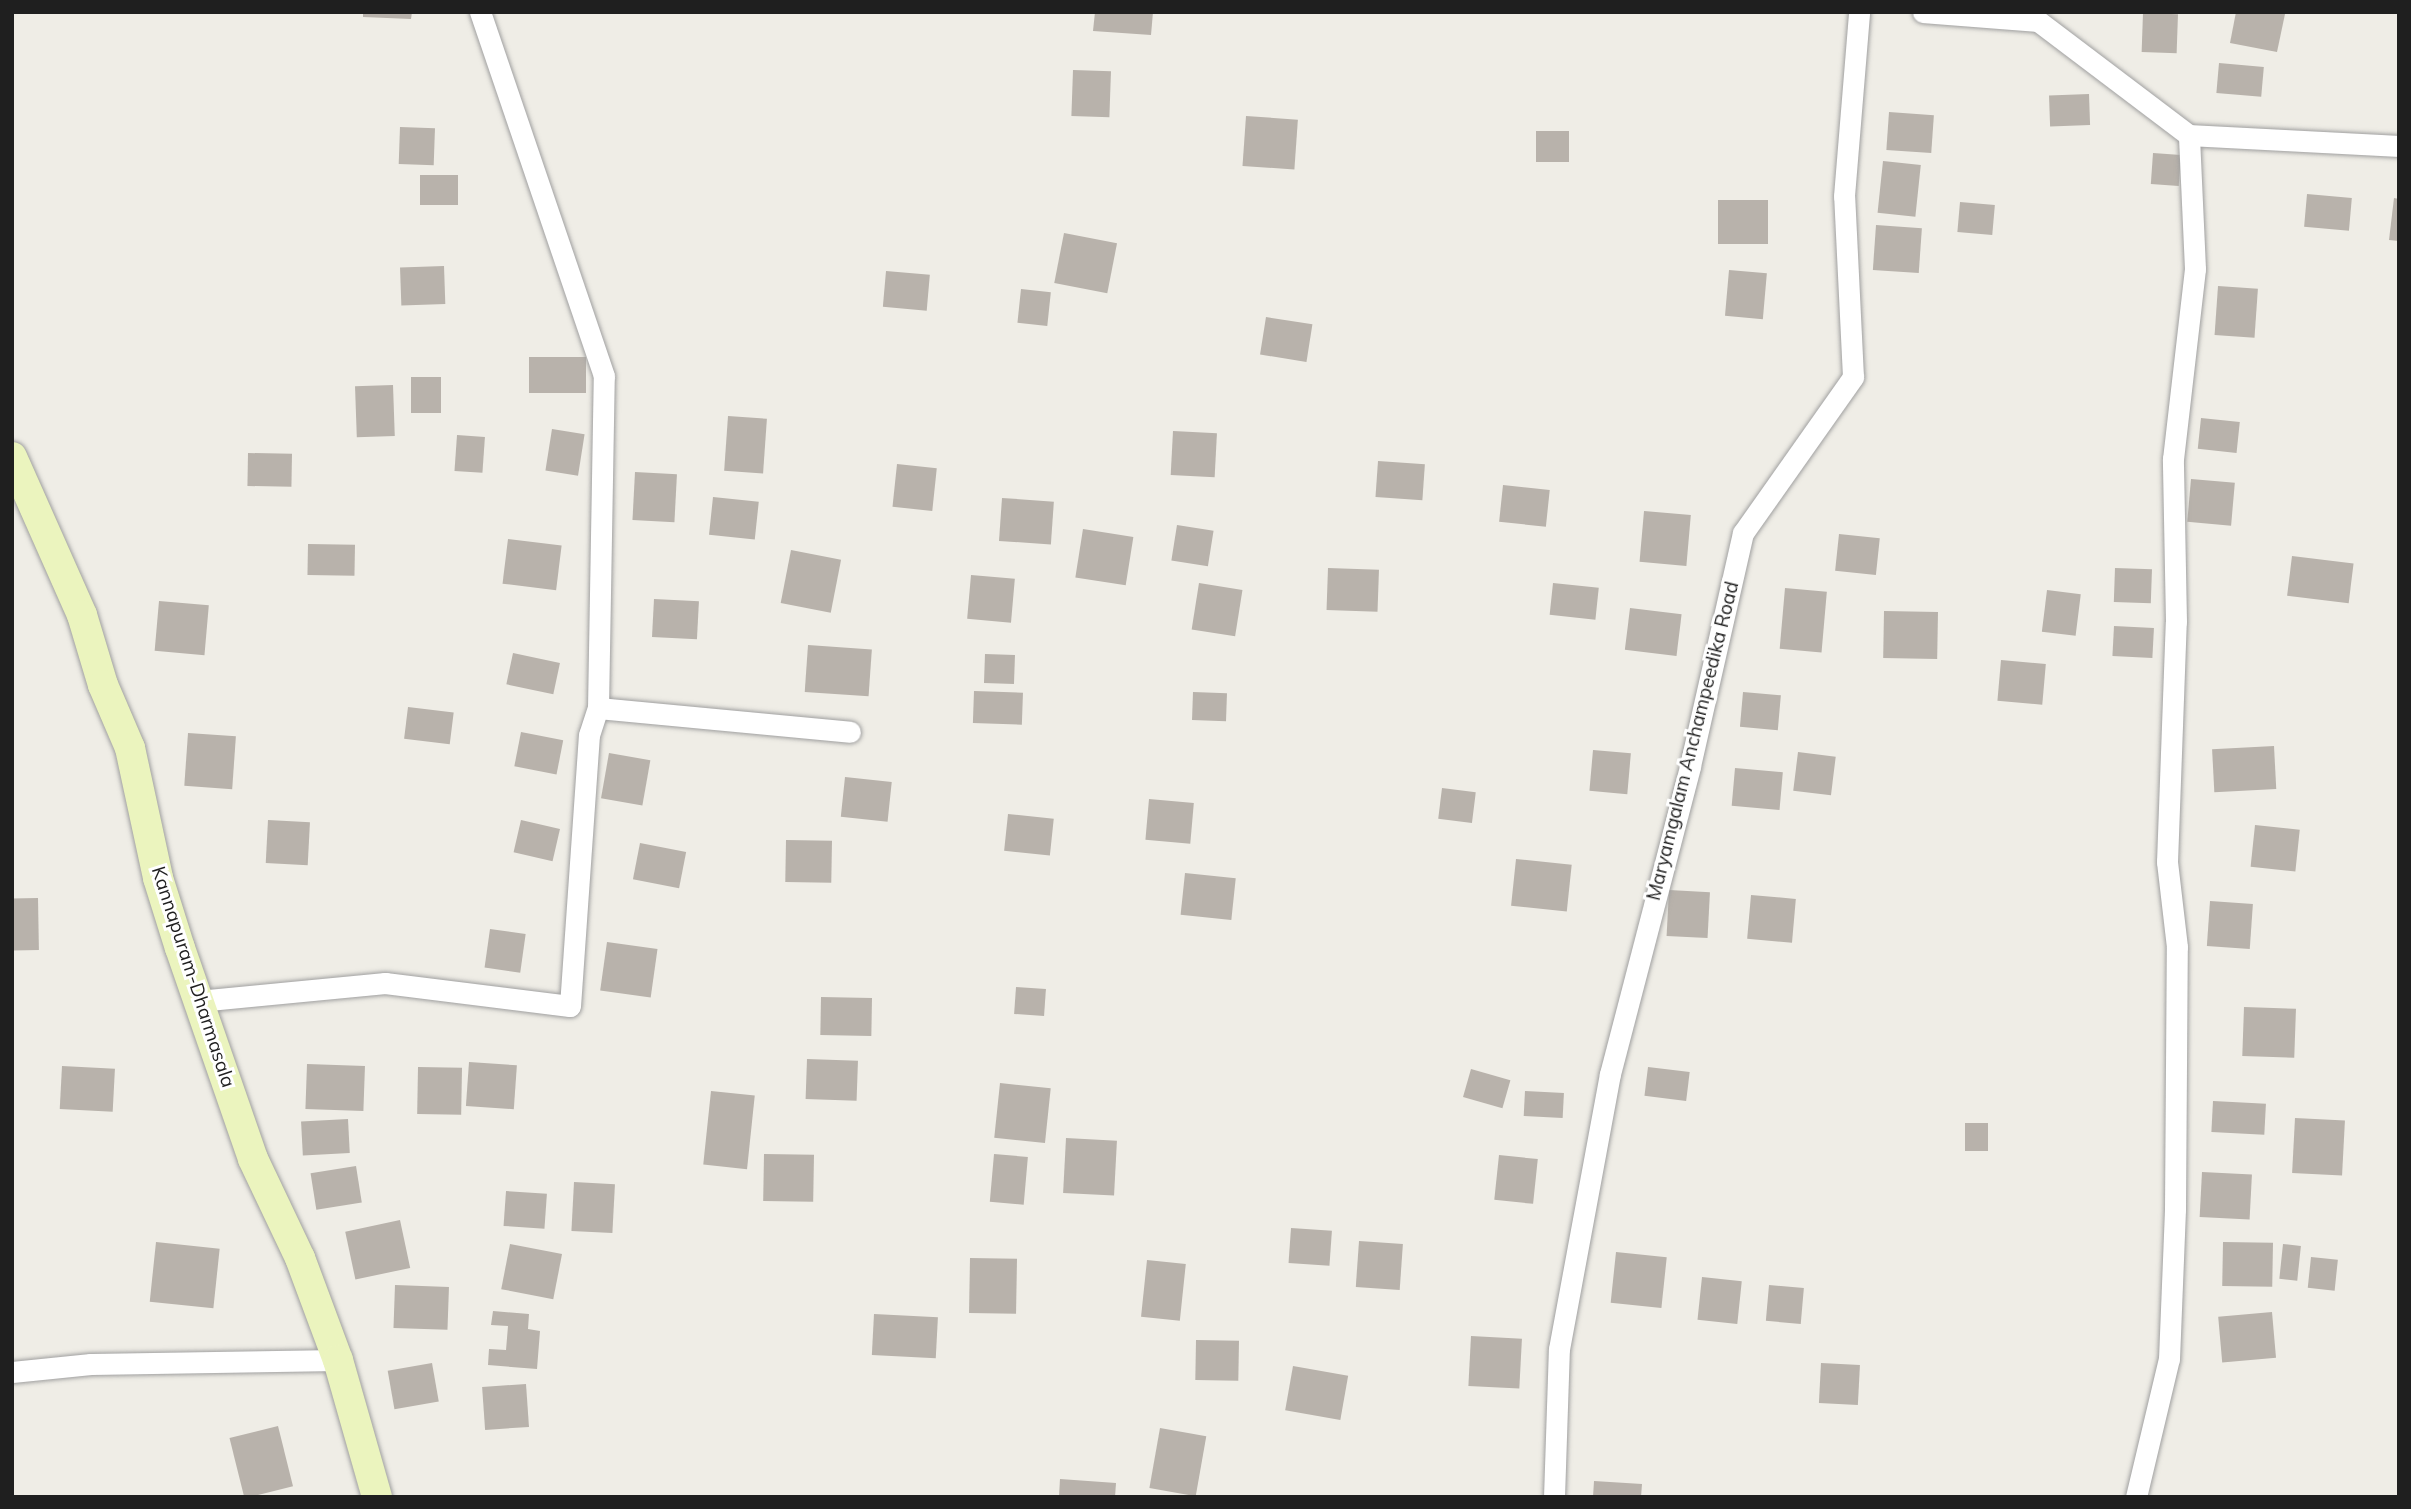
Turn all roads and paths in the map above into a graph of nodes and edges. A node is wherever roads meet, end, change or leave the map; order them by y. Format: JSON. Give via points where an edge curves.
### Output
{"nodes":[{"id":1,"x":480,"y":12,"type":"edge"},
{"id":2,"x":1859,"y":12,"type":"edge"},
{"id":3,"x":1923,"y":12,"type":"edge"},
{"id":4,"x":2189,"y":135,"type":"junction"},
{"id":5,"x":2399,"y":146,"type":"edge"},
{"id":6,"x":12,"y":457,"type":"edge"},
{"id":7,"x":598,"y":708,"type":"junction"},
{"id":8,"x":850,"y":732,"type":"dead end"},
{"id":9,"x":198,"y":1002,"type":"junction"},
{"id":10,"x":338,"y":1360,"type":"junction"},
{"id":11,"x":12,"y":1372,"type":"edge"},
{"id":12,"x":377,"y":1497,"type":"edge"},
{"id":13,"x":1554,"y":1497,"type":"edge"},
{"id":14,"x":2136,"y":1497,"type":"edge"}],
"edges":[{"from":1,"to":7,"type":"street","via":[[604,376]]},
{"from":2,"to":13,"type":"street","name":"Maryamgalam Anchampeedika Road","via":[[1844,196],[1853,377],[1743,533],[1690,766],[1610,1074],[1559,1349]]},
{"from":3,"to":4,"type":"street","via":[[2038,21]]},
{"from":4,"to":5,"type":"street"},
{"from":4,"to":14,"type":"street","via":[[2195,269],[2173,459],[2176,622],[2166,862],[2177,947],[2174,1250],[2169,1359]]},
{"from":6,"to":9,"type":"main road","name":"Kannapuram-Dharmasala","via":[[82,615],[103,685],[130,748],[158,878]]},
{"from":7,"to":8,"type":"street"},
{"from":7,"to":9,"type":"street","via":[[589,735],[570,1006],[385,982]]},
{"from":9,"to":10,"type":"main road","name":"Kannapuram-Dharmasala","via":[[253,1158],[300,1258]]},
{"from":10,"to":11,"type":"street","via":[[91,1364]]},
{"from":10,"to":12,"type":"main road","name":"Kannapuram-Dharmasala"}]}
